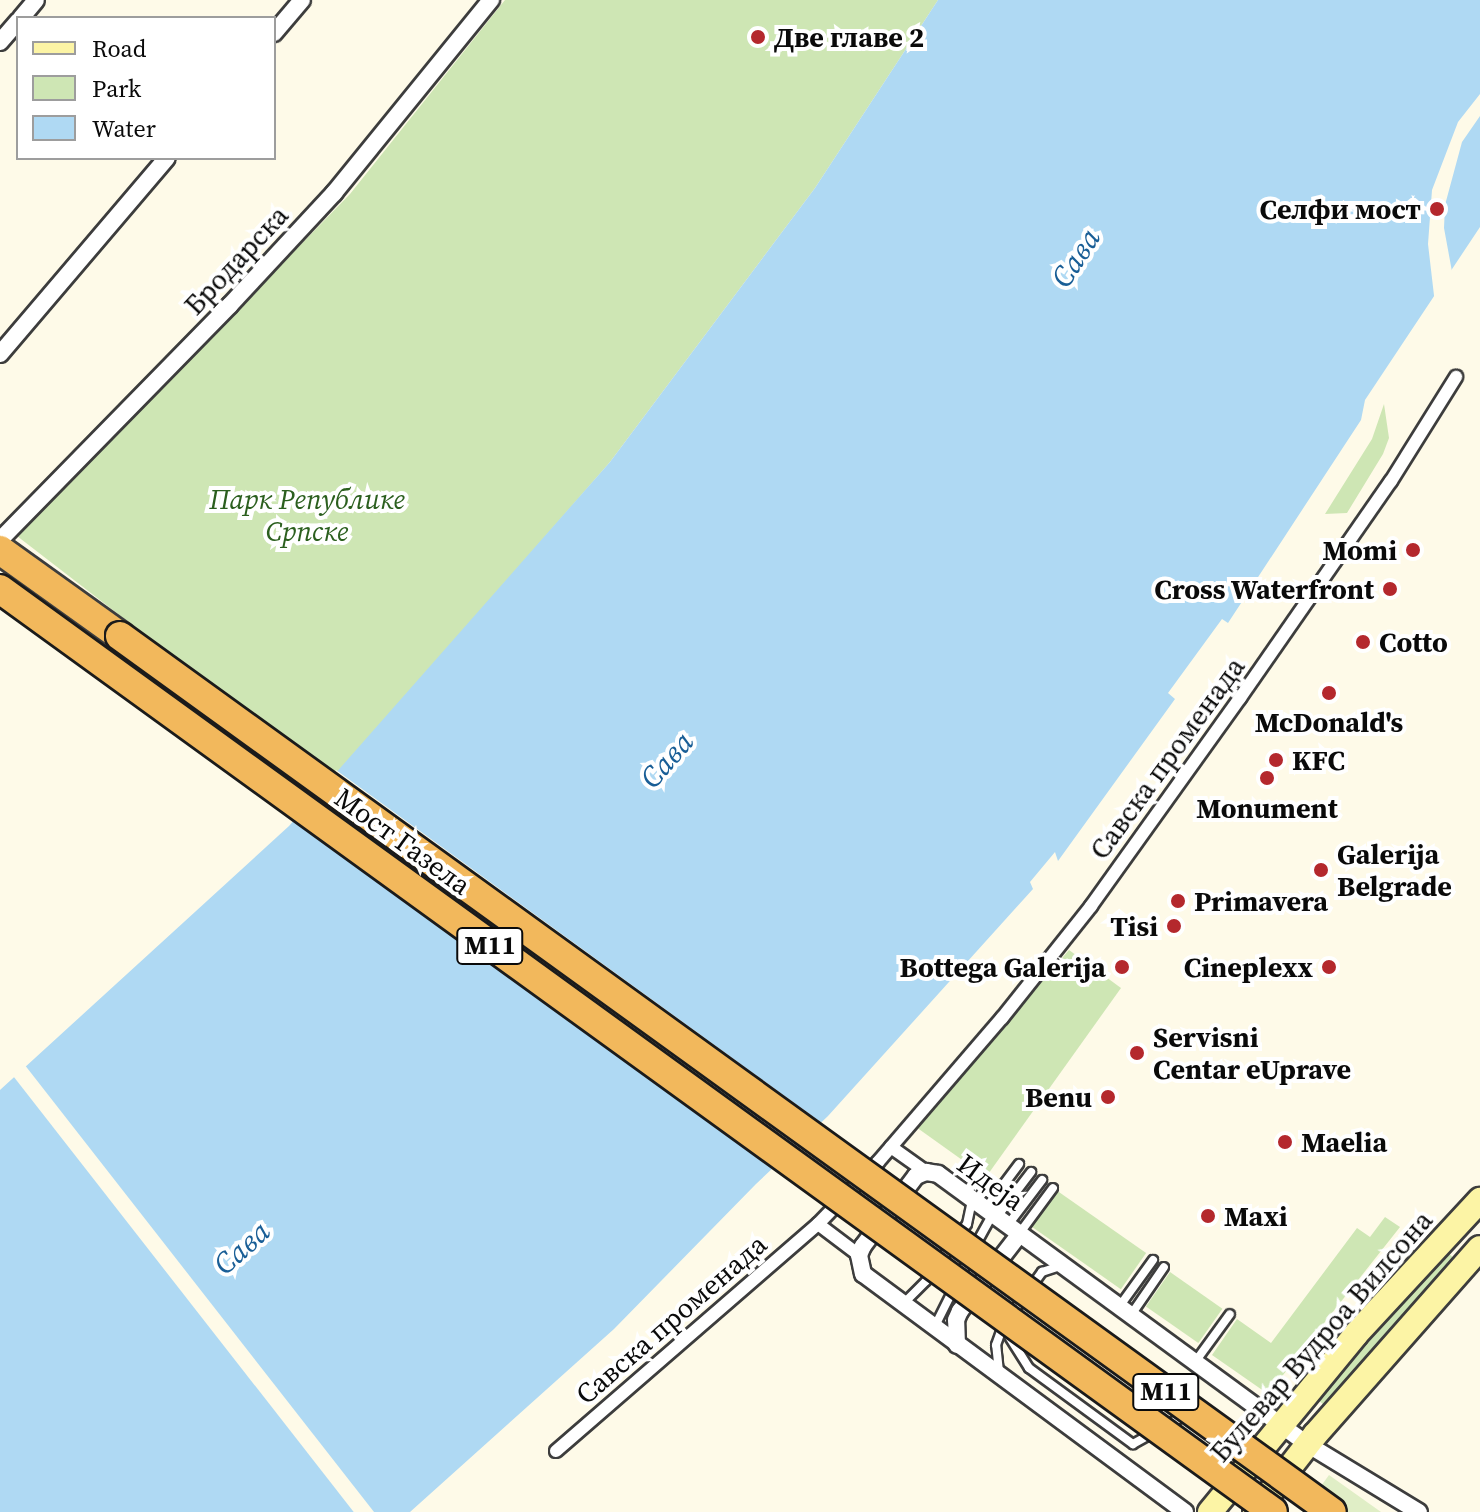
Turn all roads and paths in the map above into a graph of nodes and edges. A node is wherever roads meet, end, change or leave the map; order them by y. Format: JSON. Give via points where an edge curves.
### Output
{"nodes":[{"id":1,"x":36,"y":0,"type":"edge"},
{"id":2,"x":302,"y":0,"type":"edge"},
{"id":3,"x":491,"y":0,"type":"edge"},
{"id":4,"x":22,"y":16,"type":"edge"},
{"id":5,"x":16,"y":23,"type":"edge"},
{"id":6,"x":276,"y":31,"type":"edge"},
{"id":7,"x":0,"y":42,"type":"edge"},
{"id":8,"x":165,"y":160,"type":"edge"},
{"id":9,"x":0,"y":354,"type":"edge"},
{"id":10,"x":1456,"y":377,"type":"dead end"},
{"id":11,"x":3,"y":535,"type":"edge"},
{"id":12,"x":0,"y":589,"type":"edge"},
{"id":13,"x":891,"y":1147,"type":"junction"},
{"id":14,"x":1019,"y":1164,"type":"dead end"},
{"id":15,"x":926,"y":1172,"type":"junction"},
{"id":16,"x":1031,"y":1172,"type":"dead end"},
{"id":17,"x":1042,"y":1180,"type":"dead end"},
{"id":18,"x":1053,"y":1188,"type":"dead end"},
{"id":19,"x":1480,"y":1200,"type":"edge"},
{"id":20,"x":995,"y":1217,"type":"junction"},
{"id":21,"x":818,"y":1224,"type":"junction"},
{"id":22,"x":1480,"y":1248,"type":"edge"},
{"id":23,"x":859,"y":1255,"type":"junction"},
{"id":24,"x":1153,"y":1260,"type":"dead end"},
{"id":25,"x":1061,"y":1266,"type":"junction"},
{"id":26,"x":1164,"y":1267,"type":"dead end"},
{"id":27,"x":1030,"y":1287,"type":"junction"},
{"id":28,"x":901,"y":1305,"type":"junction"},
{"id":29,"x":1125,"y":1311,"type":"junction"},
{"id":30,"x":1230,"y":1314,"type":"dead end"},
{"id":31,"x":1003,"y":1326,"type":"junction"},
{"id":32,"x":933,"y":1329,"type":"junction"},
{"id":33,"x":957,"y":1345,"type":"junction"},
{"id":34,"x":1195,"y":1363,"type":"junction"},
{"id":35,"x":1000,"y":1377,"type":"junction"},
{"id":36,"x":1191,"y":1401,"type":"junction"},
{"id":37,"x":1279,"y":1424,"type":"junction"},
{"id":38,"x":1307,"y":1444,"type":"junction"},
{"id":39,"x":556,"y":1451,"type":"dead end"},
{"id":40,"x":1258,"y":1451,"type":"junction"},
{"id":41,"x":1286,"y":1472,"type":"junction"},
{"id":42,"x":1185,"y":1512,"type":"edge"},
{"id":43,"x":1210,"y":1512,"type":"edge"},
{"id":44,"x":1255,"y":1512,"type":"edge"},
{"id":45,"x":1273,"y":1512,"type":"edge"},
{"id":46,"x":1332,"y":1512,"type":"edge"},
{"id":47,"x":1419,"y":1512,"type":"edge"}],
"edges":[{"from":1,"to":4,"type":"street"},
{"from":2,"to":6,"type":"street"},
{"from":3,"to":11,"type":"street","name":"Бродарска","via":[[334,193]]},
{"from":5,"to":7,"type":"street"},
{"from":8,"to":9,"type":"street"},
{"from":10,"to":13,"type":"street","name":"Савска променада","via":[[1373,507],[1091,906]]},
{"from":11,"to":46,"type":"highway","name":"Мост Газела","number":"M11","bridge":true,"via":[[999,1274]]},
{"from":12,"to":45,"type":"highway","name":"Мост Газела","number":"M11","bridge":true},
{"from":13,"to":15,"type":"street"},
{"from":13,"to":21,"type":"street","name":"Савска променада"},
{"from":14,"to":20,"type":"lane"},
{"from":15,"to":20,"type":"street","name":"Идеја","via":[[938,1174]]},
{"from":15,"to":23,"type":"street","name":"Идеја","via":[[909,1181]]},
{"from":16,"to":20,"type":"lane"},
{"from":17,"to":20,"type":"lane"},
{"from":18,"to":20,"type":"lane"},
{"from":19,"to":37,"type":"main road","name":"Булевар Вудроа Вилсона"},
{"from":20,"to":25,"type":"street","name":"Идеја"},
{"from":20,"to":28,"type":"lane","via":[[967,1224],[926,1281]]},
{"from":20,"to":32,"type":"lane"},
{"from":20,"to":33,"type":"street","via":[[956,1320]]},
{"from":21,"to":23,"type":"street"},
{"from":21,"to":39,"type":"street","name":"Савска променада"},
{"from":22,"to":38,"type":"main road"},
{"from":23,"to":28,"type":"street","via":[[863,1274]]},
{"from":24,"to":29,"type":"lane"},
{"from":25,"to":27,"type":"lane","via":[[1042,1272]]},
{"from":25,"to":29,"type":"street","name":"Идеја"},
{"from":26,"to":29,"type":"lane"},
{"from":27,"to":31,"type":"lane"},
{"from":27,"to":36,"type":"lane"},
{"from":28,"to":32,"type":"street"},
{"from":29,"to":34,"type":"street","name":"Идеја"},
{"from":30,"to":34,"type":"lane"},
{"from":31,"to":35,"type":"lane","via":[[996,1345]]},
{"from":31,"to":36,"type":"lane","via":[[1029,1368],[1133,1444],[1178,1419]]},
{"from":32,"to":33,"type":"street"},
{"from":33,"to":35,"type":"street"},
{"from":34,"to":37,"type":"street","name":"Идеја"},
{"from":35,"to":42,"type":"street"},
{"from":36,"to":40,"type":"lane"},
{"from":37,"to":38,"type":"street","name":"Идеја"},
{"from":37,"to":40,"type":"main road","name":"Булевар Вудроа Вилсона"},
{"from":38,"to":41,"type":"main road"},
{"from":38,"to":47,"type":"street","name":"Идеја"},
{"from":40,"to":41,"type":"lane"},
{"from":40,"to":43,"type":"main road","name":"Булевар Вудроа Вилсона"},
{"from":41,"to":44,"type":"main road"}]}
